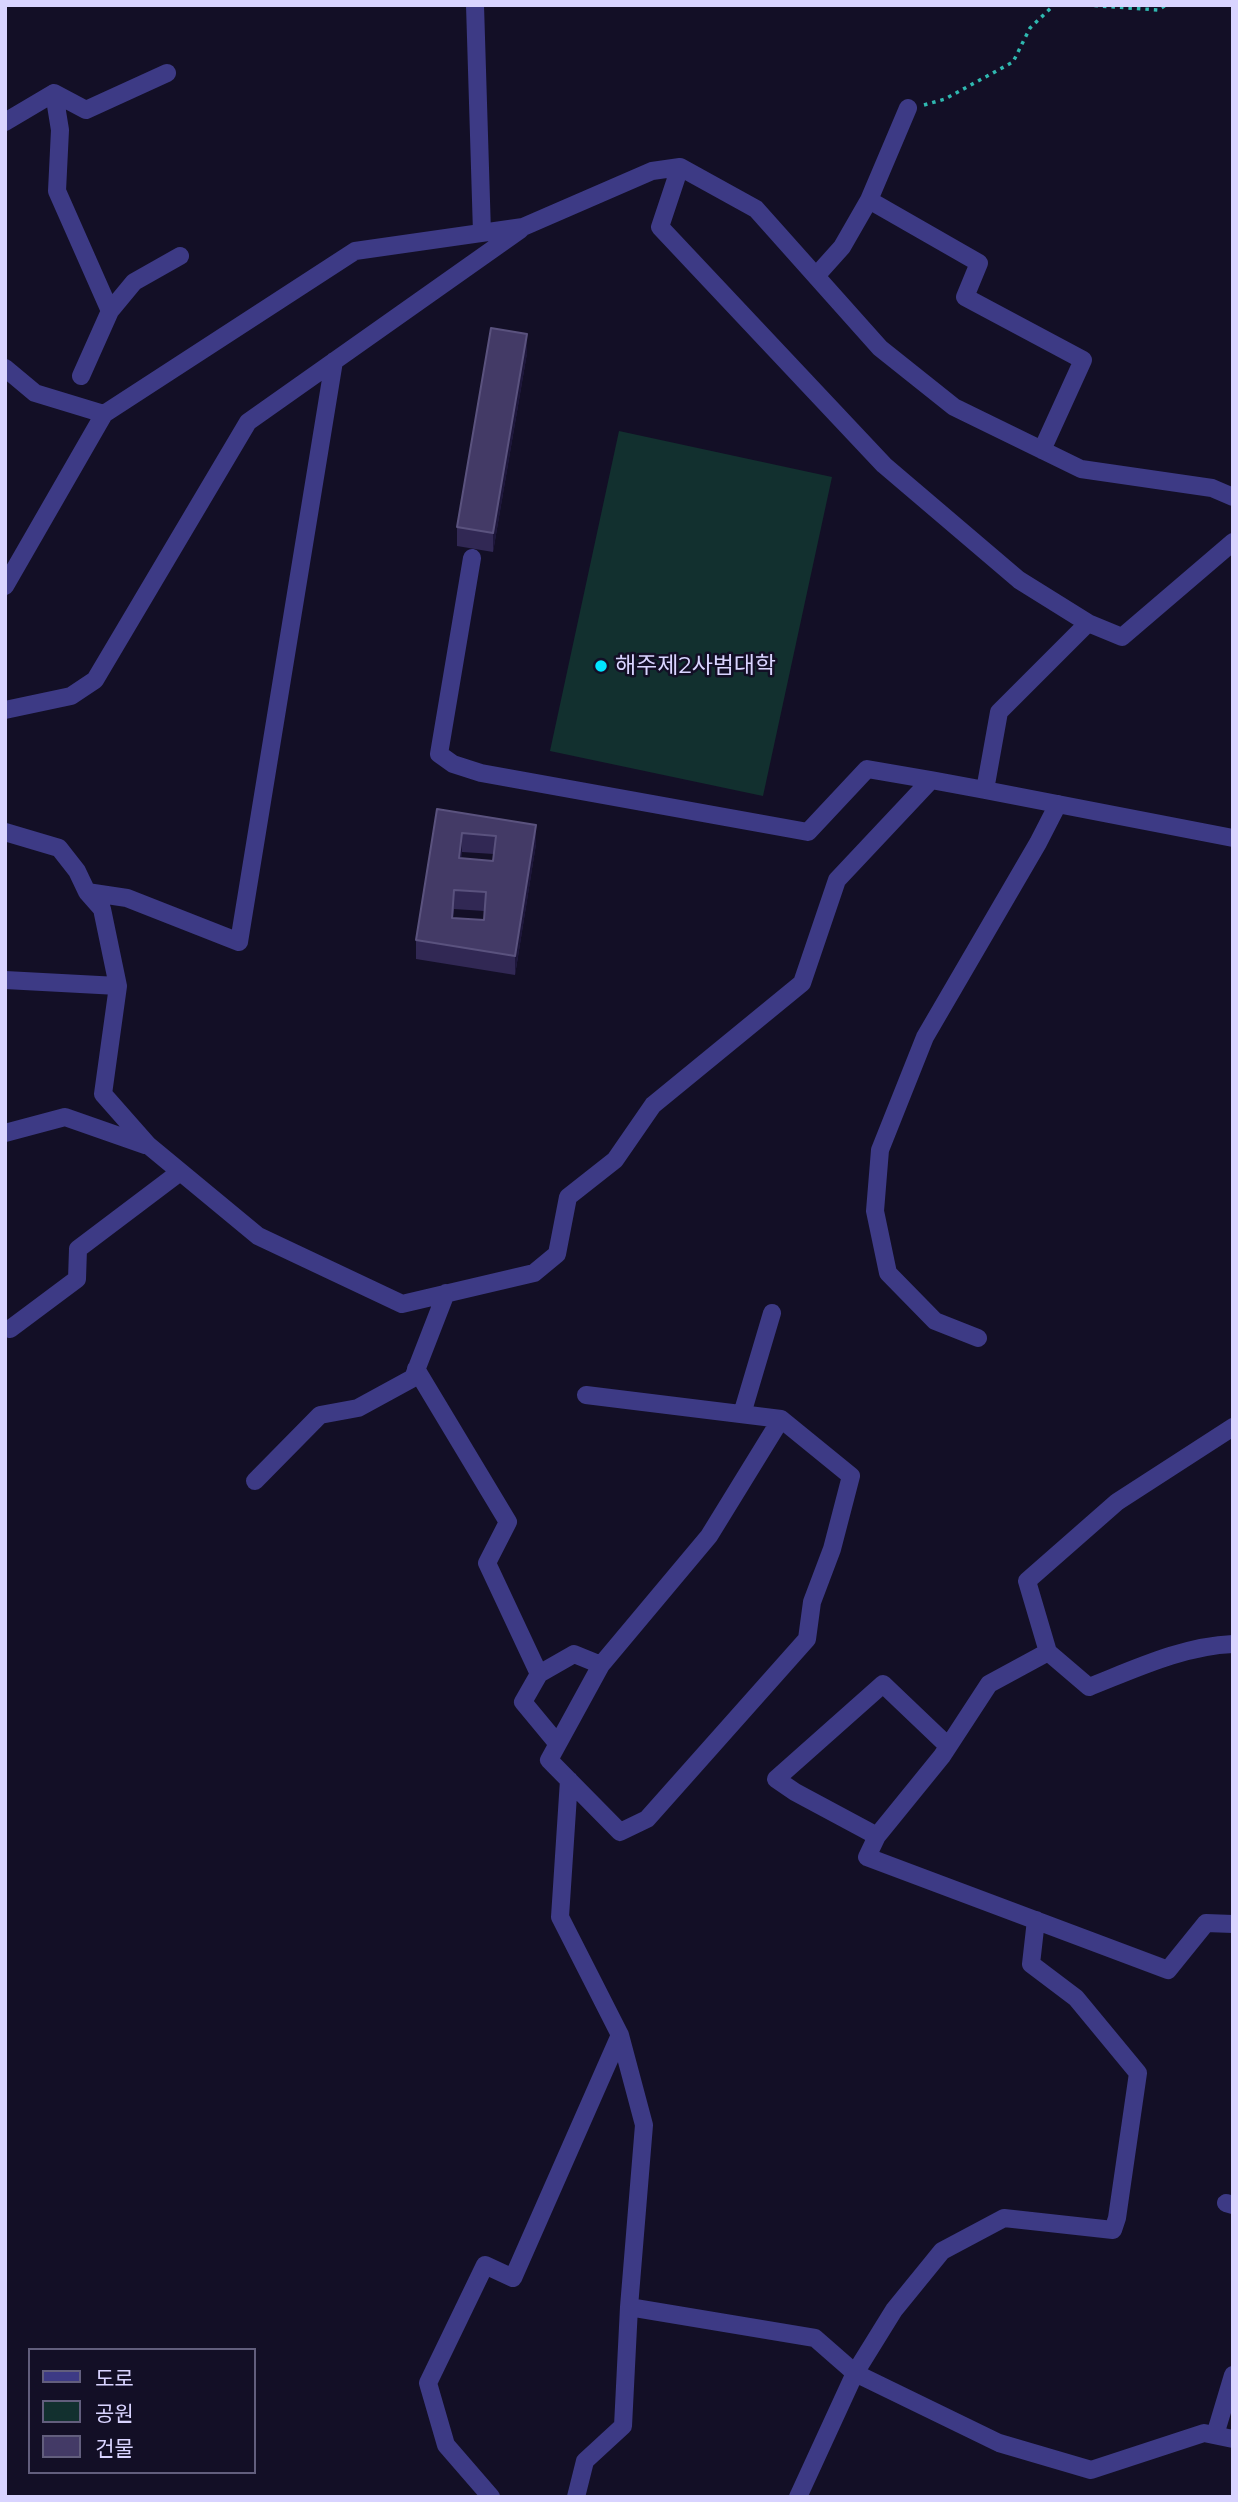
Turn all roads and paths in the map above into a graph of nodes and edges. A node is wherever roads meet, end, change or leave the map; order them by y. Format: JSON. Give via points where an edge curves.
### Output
{"nodes":[{"id":1,"x":475,"y":5,"type":"edge"},
{"id":2,"x":1054,"y":5,"type":"edge"},
{"id":3,"x":1086,"y":5,"type":"edge"},
{"id":4,"x":1166,"y":5,"type":"edge"},
{"id":5,"x":1120,"y":6,"type":"edge"},
{"id":6,"x":167,"y":73,"type":"dead end"},
{"id":7,"x":54,"y":93,"type":"junction"},
{"id":8,"x":908,"y":108,"type":"joint"},
{"id":9,"x":5,"y":122,"type":"edge"},
{"id":10,"x":680,"y":167,"type":"junction"},
{"id":11,"x":870,"y":200,"type":"junction"},
{"id":12,"x":523,"y":228,"type":"junction"},
{"id":13,"x":482,"y":233,"type":"junction"},
{"id":14,"x":180,"y":256,"type":"dead end"},
{"id":15,"x":816,"y":276,"type":"junction"},
{"id":16,"x":110,"y":311,"type":"junction"},
{"id":17,"x":334,"y":361,"type":"junction"},
{"id":18,"x":5,"y":368,"type":"edge"},
{"id":19,"x":81,"y":376,"type":"dead end"},
{"id":20,"x":104,"y":414,"type":"junction"},
{"id":21,"x":1042,"y":450,"type":"junction"},
{"id":22,"x":1233,"y":497,"type":"edge"},
{"id":23,"x":1233,"y":542,"type":"edge"},
{"id":24,"x":472,"y":558,"type":"dead end"},
{"id":25,"x":5,"y":586,"type":"edge"},
{"id":26,"x":1088,"y":623,"type":"junction"},
{"id":27,"x":5,"y":710,"type":"edge"},
{"id":28,"x":931,"y":780,"type":"junction"},
{"id":29,"x":985,"y":790,"type":"junction"},
{"id":30,"x":1058,"y":804,"type":"junction"},
{"id":31,"x":5,"y":832,"type":"edge"},
{"id":32,"x":1233,"y":838,"type":"edge"},
{"id":33,"x":87,"y":892,"type":"junction"},
{"id":34,"x":5,"y":980,"type":"edge"},
{"id":35,"x":118,"y":986,"type":"junction"},
{"id":36,"x":5,"y":1133,"type":"edge"},
{"id":37,"x":148,"y":1145,"type":"junction"},
{"id":38,"x":180,"y":1172,"type":"junction"},
{"id":39,"x":446,"y":1293,"type":"junction"},
{"id":40,"x":772,"y":1314,"type":"dead end"},
{"id":41,"x":10,"y":1329,"type":"dead end"},
{"id":42,"x":978,"y":1338,"type":"dead end"},
{"id":43,"x":416,"y":1369,"type":"junction"},
{"id":44,"x":586,"y":1395,"type":"dead end"},
{"id":45,"x":742,"y":1414,"type":"junction"},
{"id":46,"x":781,"y":1419,"type":"junction"},
{"id":47,"x":1233,"y":1427,"type":"edge"},
{"id":48,"x":255,"y":1481,"type":"dead end"},
{"id":49,"x":1233,"y":1644,"type":"edge"},
{"id":50,"x":1048,"y":1652,"type":"junction"},
{"id":51,"x":601,"y":1665,"type":"junction"},
{"id":52,"x":538,"y":1674,"type":"junction"},
{"id":53,"x":557,"y":1743,"type":"junction"},
{"id":54,"x":948,"y":1746,"type":"junction"},
{"id":55,"x":569,"y":1780,"type":"junction"},
{"id":56,"x":877,"y":1836,"type":"junction"},
{"id":57,"x":1035,"y":1920,"type":"junction"},
{"id":58,"x":1233,"y":1924,"type":"edge"},
{"id":59,"x":620,"y":2035,"type":"junction"},
{"id":60,"x":629,"y":2307,"type":"junction"},
{"id":61,"x":855,"y":2373,"type":"junction"},
{"id":62,"x":1233,"y":2375,"type":"edge"},
{"id":63,"x":1224,"y":2437,"type":"edge"},
{"id":64,"x":491,"y":2497,"type":"edge"},
{"id":65,"x":576,"y":2497,"type":"edge"},
{"id":66,"x":798,"y":2497,"type":"edge"}],
"edges":[{"from":1,"to":13,"type":"street"},
{"from":2,"to":8,"type":"path","via":[[1030,28],[1013,62],[945,99]]},
{"from":3,"to":5,"type":"path"},
{"from":4,"to":5,"type":"path","via":[[1158,10]]},
{"from":6,"to":7,"type":"street","via":[[86,110]]},
{"from":7,"to":9,"type":"street"},
{"from":7,"to":16,"type":"street","via":[[60,130],[57,191]]},
{"from":8,"to":11,"type":"street"},
{"from":10,"to":12,"type":"street","via":[[652,171]]},
{"from":10,"to":15,"type":"street","via":[[756,208]]},
{"from":10,"to":26,"type":"street","via":[[660,227],[884,465],[1019,580]]},
{"from":11,"to":15,"type":"street","via":[[842,247]]},
{"from":11,"to":21,"type":"street","via":[[979,263],[965,297],[1083,360]]},
{"from":12,"to":13,"type":"street"},
{"from":12,"to":17,"type":"street"},
{"from":13,"to":20,"type":"street","via":[[355,251]]},
{"from":14,"to":16,"type":"street","via":[[135,282]]},
{"from":15,"to":21,"type":"street","via":[[880,348],[954,407]]},
{"from":16,"to":19,"type":"street"},
{"from":17,"to":27,"type":"street","via":[[248,422],[95,680],[71,695]]},
{"from":17,"to":33,"type":"street","via":[[239,942],[127,898]]},
{"from":18,"to":20,"type":"street","via":[[35,393]]},
{"from":20,"to":25,"type":"street"},
{"from":21,"to":22,"type":"street","via":[[1081,469],[1212,488]]},
{"from":23,"to":26,"type":"street","via":[[1122,637]]},
{"from":24,"to":28,"type":"street","via":[[439,754],[453,764],[481,773],[808,832],[867,769]]},
{"from":26,"to":29,"type":"street","via":[[999,712]]},
{"from":28,"to":29,"type":"street"},
{"from":28,"to":39,"type":"street","via":[[837,880],[802,983],[653,1105],[615,1160],[568,1197],[557,1254],[534,1273]]},
{"from":29,"to":30,"type":"street"},
{"from":30,"to":32,"type":"street"},
{"from":30,"to":42,"type":"street","via":[[925,1037],[880,1150],[875,1211],[888,1273],[935,1321]]},
{"from":31,"to":33,"type":"street","via":[[59,848]]},
{"from":33,"to":35,"type":"street","via":[[102,909]]},
{"from":34,"to":35,"type":"street"},
{"from":35,"to":37,"type":"street","via":[[103,1094]]},
{"from":36,"to":37,"type":"street","via":[[65,1116]]},
{"from":37,"to":38,"type":"street"},
{"from":38,"to":39,"type":"street","via":[[258,1236],[402,1304]]},
{"from":38,"to":41,"type":"street","via":[[78,1249],[78,1279]]},
{"from":39,"to":43,"type":"street"},
{"from":40,"to":45,"type":"street"},
{"from":43,"to":48,"type":"street","via":[[413,1378],[358,1408],[320,1415]]},
{"from":43,"to":52,"type":"street","via":[[508,1522],[487,1563]]},
{"from":44,"to":45,"type":"street"},
{"from":45,"to":46,"type":"street"},
{"from":46,"to":51,"type":"street","via":[[709,1536]]},
{"from":46,"to":55,"type":"street","via":[[851,1476],[812,1602],[807,1639],[647,1819],[620,1832]]},
{"from":47,"to":50,"type":"street","via":[[1117,1502],[1027,1581]]},
{"from":49,"to":50,"type":"street","via":[[1155,1661],[1089,1687]]},
{"from":50,"to":54,"type":"street","via":[[989,1684]]},
{"from":51,"to":52,"type":"street","via":[[574,1654]]},
{"from":51,"to":53,"type":"street"},
{"from":52,"to":53,"type":"street","via":[[523,1702]]},
{"from":53,"to":55,"type":"street","via":[[549,1760]]},
{"from":54,"to":56,"type":"street"},
{"from":54,"to":56,"type":"street","via":[[883,1684],[776,1779]]},
{"from":55,"to":59,"type":"street","via":[[560,1917]]},
{"from":56,"to":57,"type":"street","via":[[867,1857]]},
{"from":57,"to":58,"type":"street","via":[[1168,1969],[1206,1923]]},
{"from":57,"to":61,"type":"street","via":[[1031,1964],[1076,1998],[1138,2073],[1113,2230],[1004,2218],[942,2250],[894,2309]]},
{"from":59,"to":60,"type":"street","via":[[644,2125]]},
{"from":59,"to":64,"type":"street","via":[[513,2277],[485,2265],[428,2383],[446,2445]]},
{"from":60,"to":61,"type":"street","via":[[816,2337]]},
{"from":60,"to":65,"type":"street","via":[[623,2426],[585,2461]]},
{"from":61,"to":63,"type":"street","via":[[999,2443],[1091,2470],[1204,2433]]},
{"from":61,"to":66,"type":"street"},
{"from":62,"to":63,"type":"street"}]}
